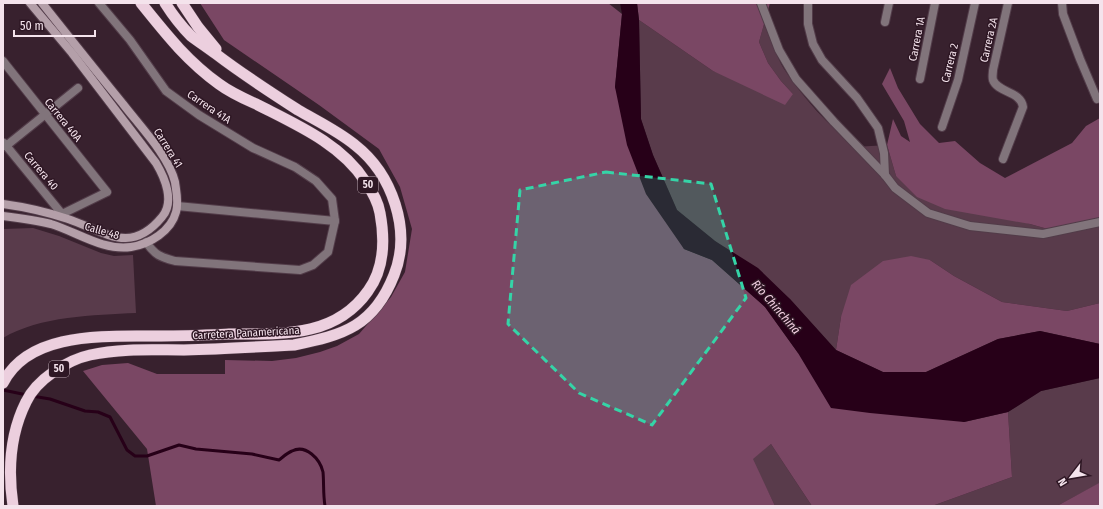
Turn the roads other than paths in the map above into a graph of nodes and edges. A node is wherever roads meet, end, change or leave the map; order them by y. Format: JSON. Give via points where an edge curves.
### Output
{"nodes":[{"id":1,"x":30,"y":3,"type":"edge"},
{"id":2,"x":42,"y":3,"type":"edge"},
{"id":3,"x":99,"y":3,"type":"edge"},
{"id":4,"x":142,"y":3,"type":"edge"},
{"id":5,"x":165,"y":3,"type":"edge"},
{"id":6,"x":182,"y":3,"type":"edge"},
{"id":7,"x":761,"y":3,"type":"edge"},
{"id":8,"x":808,"y":3,"type":"edge"},
{"id":9,"x":889,"y":3,"type":"edge"},
{"id":10,"x":935,"y":3,"type":"edge"},
{"id":11,"x":975,"y":3,"type":"edge"},
{"id":12,"x":1008,"y":3,"type":"edge"},
{"id":13,"x":1062,"y":3,"type":"edge"},
{"id":14,"x":885,"y":22,"type":"dead end"},
{"id":15,"x":3,"y":61,"type":"edge"},
{"id":16,"x":228,"y":63,"type":"junction"},
{"id":17,"x":920,"y":79,"type":"dead end"},
{"id":18,"x":78,"y":88,"type":"dead end"},
{"id":19,"x":1097,"y":99,"type":"dead end"},
{"id":20,"x":45,"y":115,"type":"junction"},
{"id":21,"x":942,"y":127,"type":"dead end"},
{"id":22,"x":4,"y":145,"type":"edge"},
{"id":23,"x":1003,"y":159,"type":"dead end"},
{"id":24,"x":885,"y":175,"type":"junction"},
{"id":25,"x":168,"y":197,"type":"joint"},
{"id":26,"x":3,"y":204,"type":"edge"},
{"id":27,"x":177,"y":206,"type":"junction"},
{"id":28,"x":62,"y":215,"type":"junction"},
{"id":29,"x":3,"y":216,"type":"edge"},
{"id":30,"x":334,"y":221,"type":"junction"},
{"id":31,"x":1100,"y":222,"type":"edge"},
{"id":32,"x":58,"y":227,"type":"junction"},
{"id":33,"x":146,"y":242,"type":"junction"},
{"id":34,"x":3,"y":383,"type":"edge"},
{"id":35,"x":13,"y":506,"type":"edge"}],
"edges":[{"from":1,"to":25,"type":"main road","name":"Carrera 41","via":[[72,53],[156,163]]},
{"from":2,"to":27,"type":"main road","name":"Carrera 41","via":[[154,144],[174,181]]},
{"from":3,"to":30,"type":"street","name":"Carrera 41A","via":[[130,40],[166,91],[252,148],[295,167],[316,181],[332,199]]},
{"from":4,"to":34,"type":"highway","name":"Carretera Panamericana","number":"50","via":[[166,36],[189,61],[220,85],[323,140],[346,157],[360,172],[379,208],[384,239],[378,271],[373,284],[361,301],[333,322],[315,328],[291,333],[88,337],[48,346],[23,359]]},
{"from":5,"to":16,"type":"highway","name":"Carretera Panamericana","number":"50","via":[[192,36]]},
{"from":6,"to":16,"type":"highway"},
{"from":7,"to":24,"type":"street","via":[[779,50],[796,79]]},
{"from":8,"to":24,"type":"street","via":[[808,24],[813,44],[822,60],[857,98],[878,128],[884,153]]},
{"from":9,"to":14,"type":"street"},
{"from":10,"to":17,"type":"street","name":"Carrera 1A"},
{"from":11,"to":21,"type":"street","name":"Carrera 2","via":[[958,80]]},
{"from":12,"to":23,"type":"street","name":"Carrera 2A","via":[[993,80],[1018,98],[1023,107]]},
{"from":13,"to":19,"type":"street","via":[[1063,14]]},
{"from":15,"to":20,"type":"street","name":"Carrera 40A"},
{"from":16,"to":35,"type":"highway","name":"Carretera Panamericana","number":"50","via":[[355,145],[380,171],[396,204],[401,238],[399,263],[387,293],[365,320],[353,328],[313,341],[294,345],[125,351],[90,355],[54,371],[39,384],[26,401],[18,422],[11,454]]},
{"from":18,"to":20,"type":"street"},
{"from":20,"to":22,"type":"street"},
{"from":20,"to":28,"type":"street","name":"Carrera 40A","via":[[107,192]]},
{"from":22,"to":28,"type":"street","name":"Carrera 40"},
{"from":24,"to":31,"type":"street","via":[[895,188],[928,213],[970,226],[1042,234]]},
{"from":25,"to":28,"type":"main road","name":"Calle 48","via":[[168,206],[157,223],[144,233],[129,237],[101,234]]},
{"from":26,"to":28,"type":"main road","name":"Calle 48"},
{"from":27,"to":30,"type":"street"},
{"from":27,"to":33,"type":"main road","name":"Calle 48","via":[[167,228]]},
{"from":28,"to":32,"type":"street"},
{"from":29,"to":32,"type":"main road","name":"Calle 48"},
{"from":30,"to":33,"type":"street","via":[[328,252],[313,265],[300,270],[175,261],[153,252]]},
{"from":32,"to":33,"type":"main road","name":"Calle 48","via":[[113,247],[131,247]]}]}
